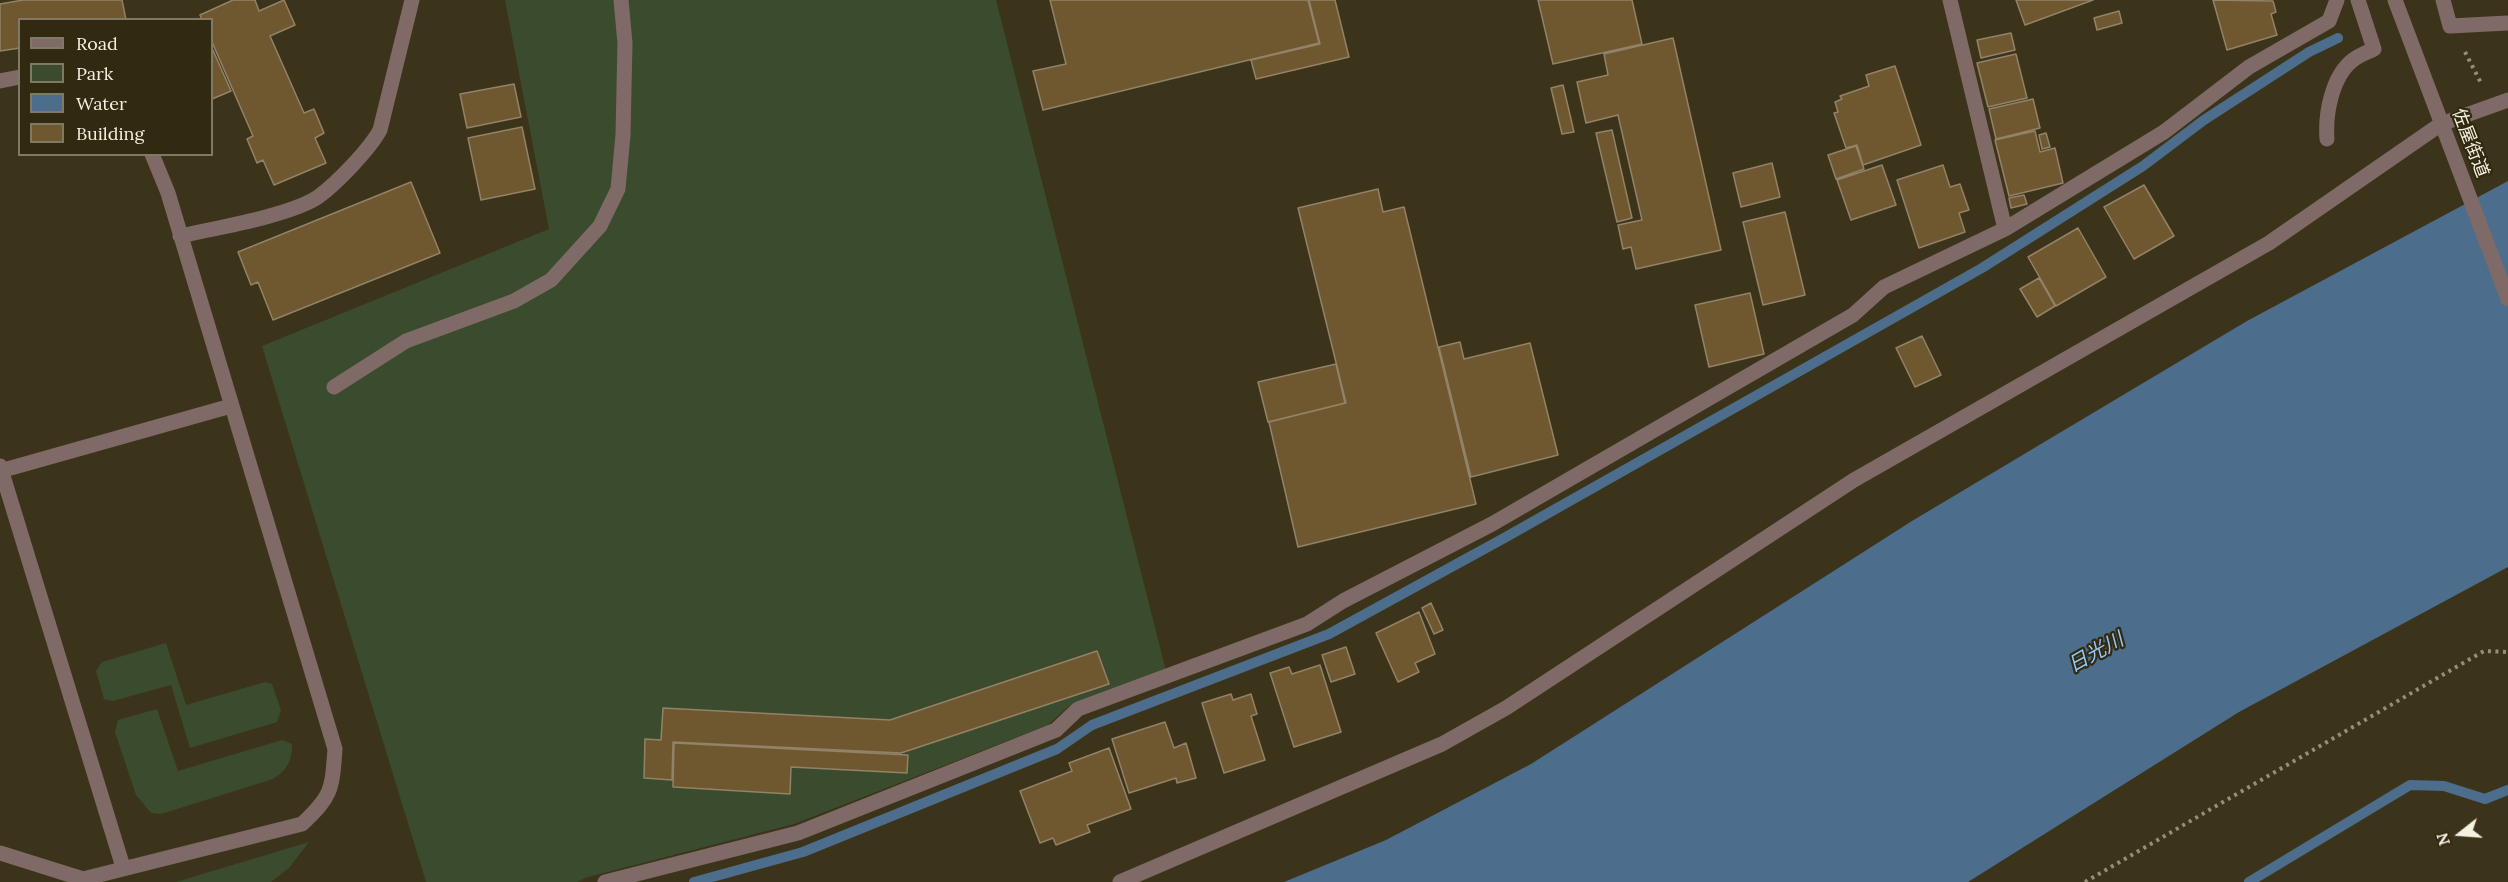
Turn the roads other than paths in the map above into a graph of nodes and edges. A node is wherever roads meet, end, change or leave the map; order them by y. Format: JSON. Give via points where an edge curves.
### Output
{"nodes":[{"id":1,"x":412,"y":0,"type":"edge"},
{"id":2,"x":621,"y":0,"type":"edge"},
{"id":3,"x":1950,"y":0,"type":"edge"},
{"id":4,"x":2358,"y":0,"type":"edge"},
{"id":5,"x":2395,"y":0,"type":"edge"},
{"id":6,"x":2443,"y":0,"type":"edge"},
{"id":7,"x":2339,"y":1,"type":"edge"},
{"id":8,"x":2508,"y":23,"type":"edge"},
{"id":9,"x":18,"y":77,"type":"edge"},
{"id":10,"x":0,"y":81,"type":"edge"},
{"id":11,"x":2501,"y":103,"type":"edge"},
{"id":12,"x":2442,"y":124,"type":"junction"},
{"id":13,"x":2327,"y":139,"type":"dead end"},
{"id":14,"x":153,"y":156,"type":"edge"},
{"id":15,"x":2005,"y":229,"type":"junction"},
{"id":16,"x":180,"y":236,"type":"junction"},
{"id":17,"x":2508,"y":299,"type":"edge"},
{"id":18,"x":334,"y":387,"type":"dead end"},
{"id":19,"x":231,"y":406,"type":"junction"},
{"id":20,"x":0,"y":469,"type":"edge"},
{"id":21,"x":0,"y":853,"type":"edge"},
{"id":22,"x":123,"y":867,"type":"junction"},
{"id":23,"x":605,"y":882,"type":"edge"},
{"id":24,"x":1120,"y":882,"type":"edge"}],
"edges":[{"from":1,"to":16,"type":"street","via":[[380,130],[372,146],[317,198],[275,214]]},
{"from":2,"to":18,"type":"street","via":[[625,43],[618,189],[600,226],[551,280],[514,301],[406,341]]},
{"from":3,"to":15,"type":"street"},
{"from":4,"to":13,"type":"street","via":[[2374,49],[2352,60],[2338,81],[2325,118]]},
{"from":5,"to":12,"type":"street","name":"佐屋街道"},
{"from":6,"to":8,"type":"street","via":[[2450,26]]},
{"from":7,"to":15,"type":"street","via":[[2329,21],[2249,67],[2164,132]]},
{"from":9,"to":10,"type":"street"},
{"from":11,"to":12,"type":"street"},
{"from":12,"to":17,"type":"street","name":"佐屋街道"},
{"from":12,"to":24,"type":"street","via":[[2269,243],[1854,480],[1506,708],[1442,744]]},
{"from":14,"to":16,"type":"street"},
{"from":15,"to":23,"type":"street","via":[[1884,287],[1853,315],[1492,524],[1306,624],[1078,709],[1056,730],[798,833]]},
{"from":16,"to":19,"type":"street"},
{"from":19,"to":20,"type":"street"},
{"from":19,"to":22,"type":"street","via":[[335,749],[333,777],[325,802],[302,824]]},
{"from":20,"to":22,"type":"street"},
{"from":21,"to":22,"type":"street","via":[[83,879]]}]}
